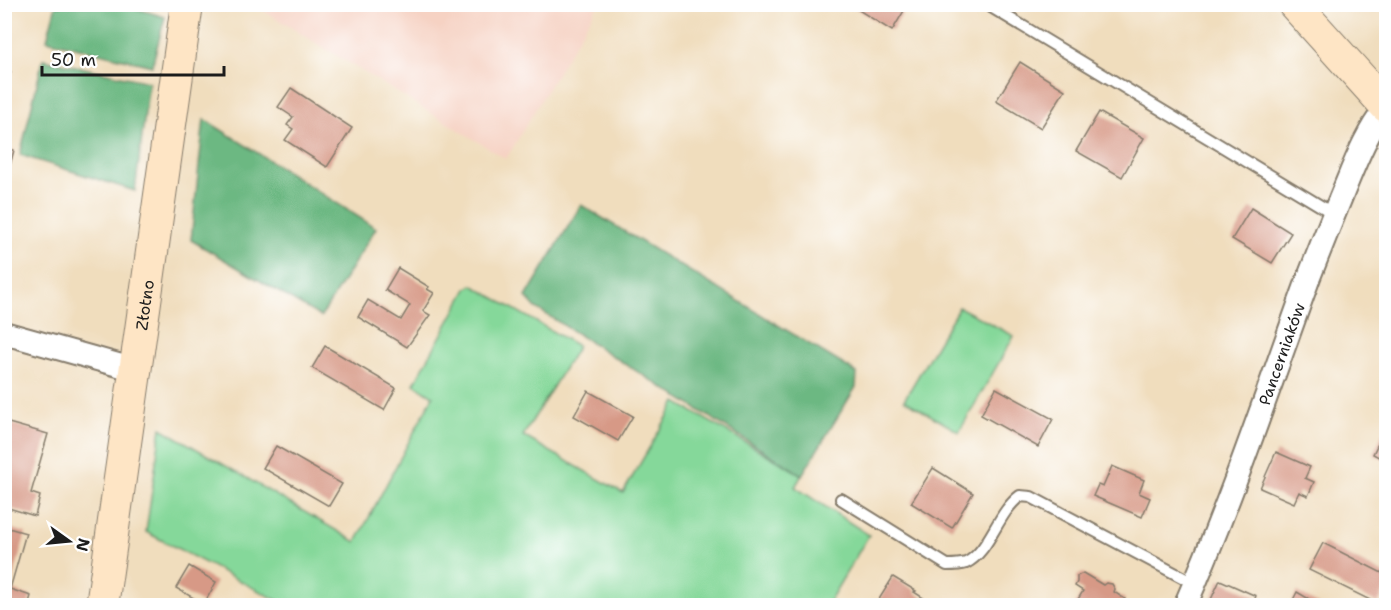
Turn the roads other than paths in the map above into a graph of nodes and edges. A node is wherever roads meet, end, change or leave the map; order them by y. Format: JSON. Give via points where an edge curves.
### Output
{"nodes":[{"id":1,"x":187,"y":4,"type":"edge"},
{"id":2,"x":986,"y":4,"type":"edge"},
{"id":3,"x":1294,"y":4,"type":"edge"},
{"id":4,"x":1386,"y":107,"type":"edge"},
{"id":5,"x":1334,"y":214,"type":"junction"},
{"id":6,"x":4,"y":333,"type":"edge"},
{"id":7,"x":136,"y":370,"type":"junction"},
{"id":8,"x":841,"y":499,"type":"dead end"},
{"id":9,"x":1195,"y":584,"type":"junction"},
{"id":10,"x":102,"y":606,"type":"edge"},
{"id":11,"x":1185,"y":606,"type":"edge"}],
"edges":[{"from":1,"to":7,"type":"street","name":"Złotno"},
{"from":2,"to":5,"type":"lane"},
{"from":3,"to":4,"type":"street"},
{"from":4,"to":5,"type":"street","name":"Pancerniaków","via":[[1361,149]]},
{"from":5,"to":9,"type":"street","name":"Pancerniaków"},
{"from":6,"to":7,"type":"street"},
{"from":7,"to":10,"type":"street","name":"Złotno"},
{"from":8,"to":9,"type":"lane","via":[[946,565],[964,564],[977,555],[1010,503],[1020,496],[1031,497]]},
{"from":9,"to":11,"type":"street","name":"Pancerniaków"}]}
